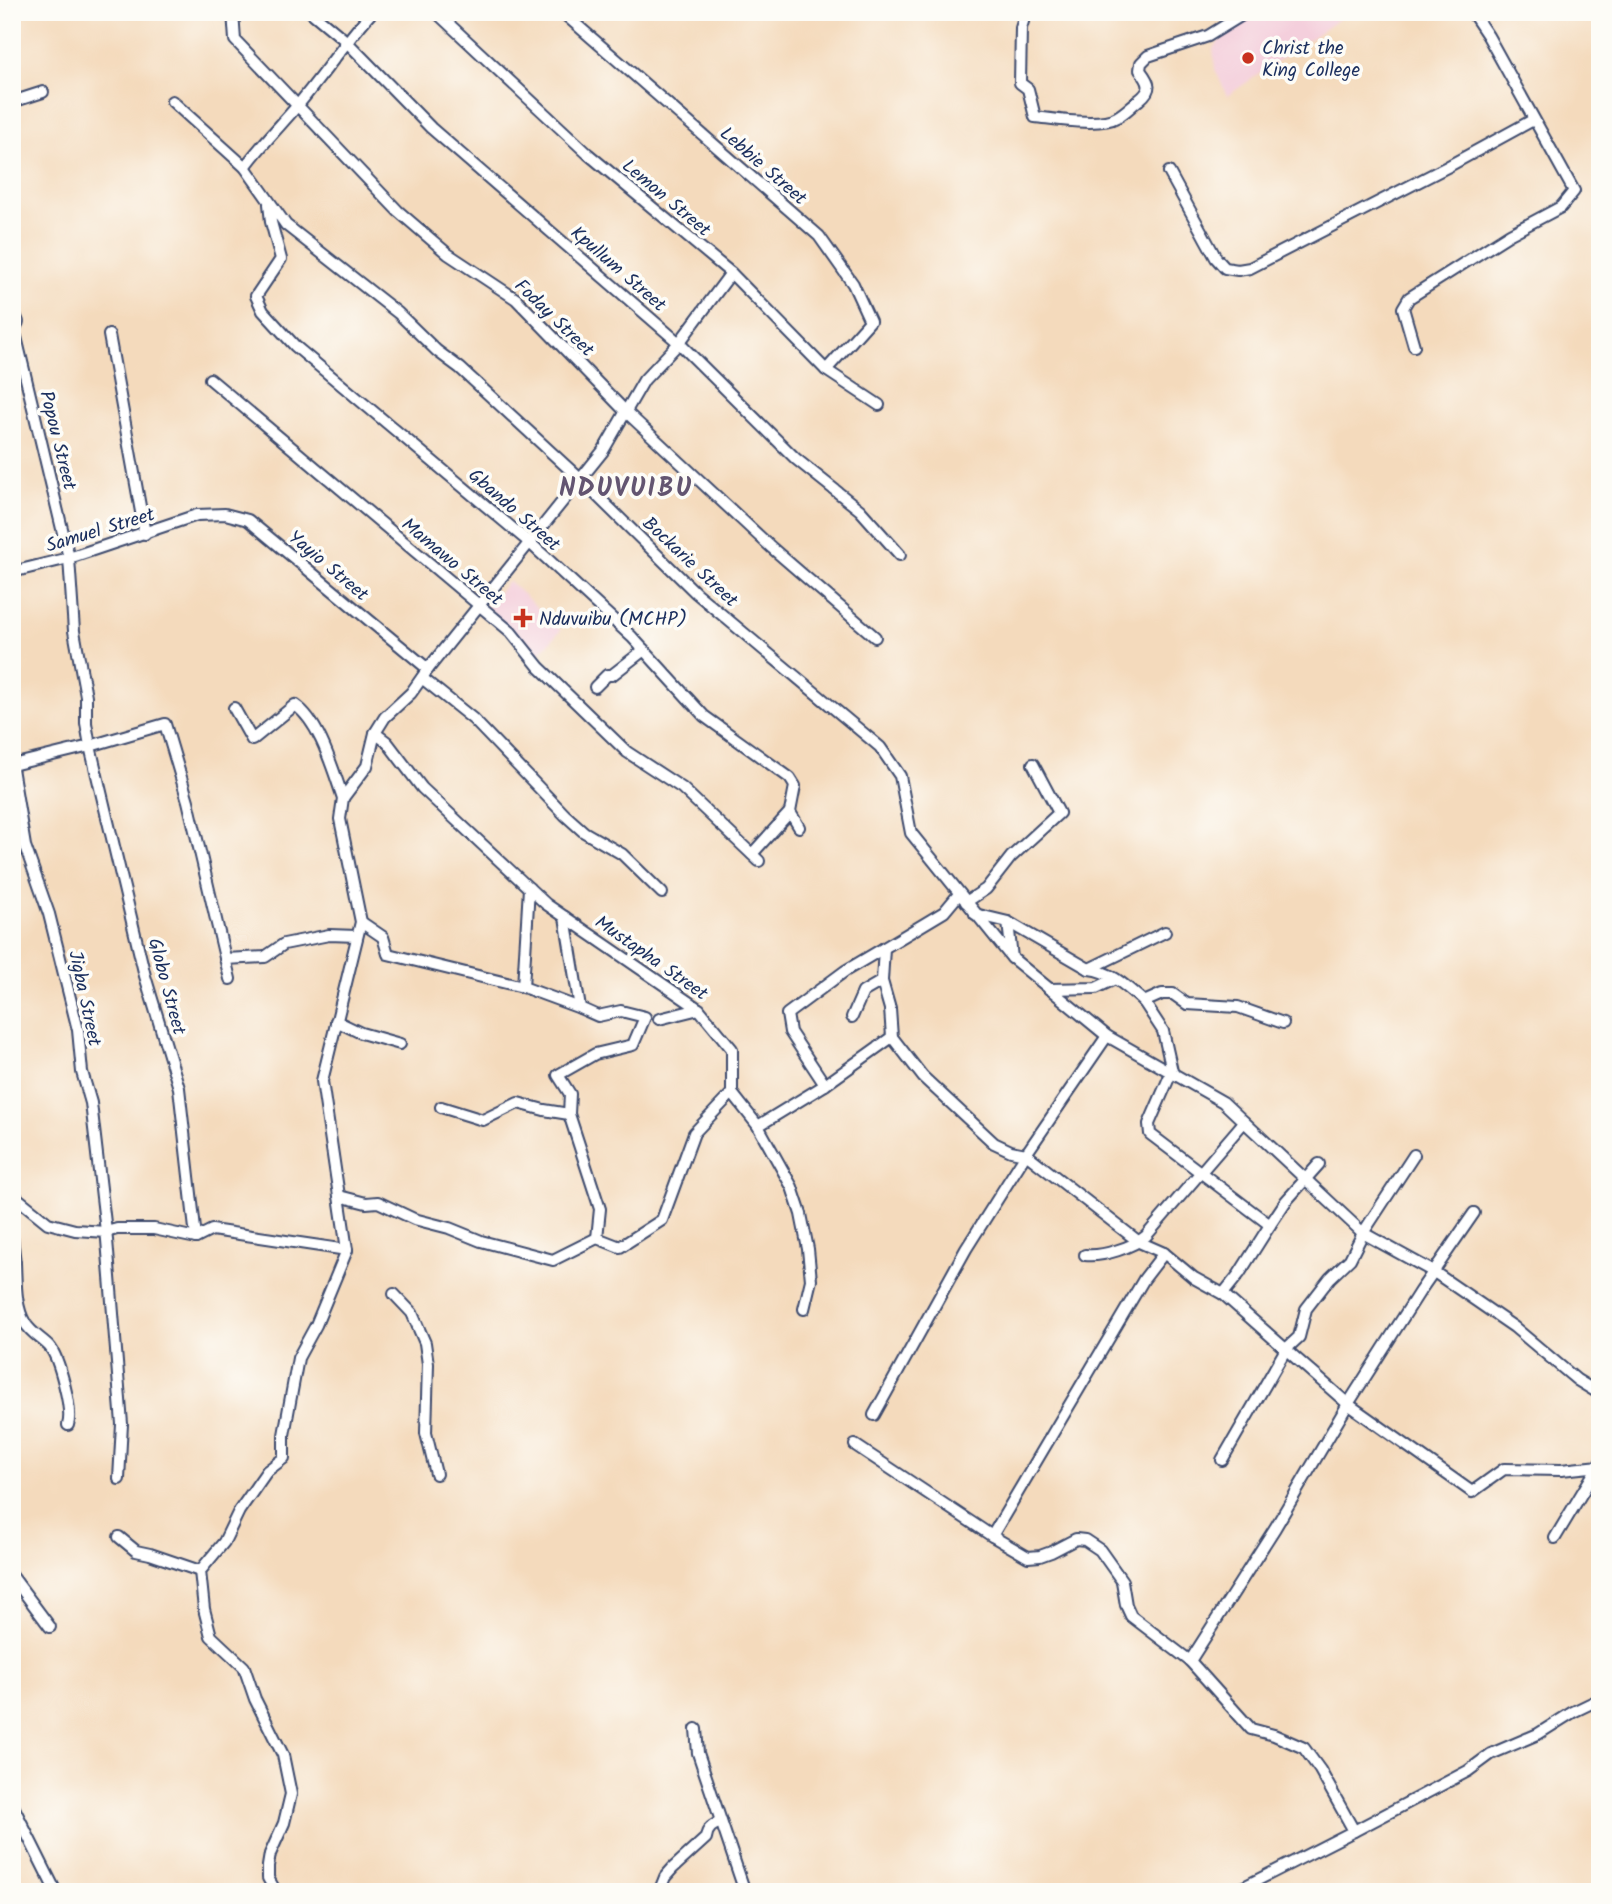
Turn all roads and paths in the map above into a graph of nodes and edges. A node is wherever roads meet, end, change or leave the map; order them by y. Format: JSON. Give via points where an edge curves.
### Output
{"nodes":[{"id":1,"x":233,"y":12,"type":"edge"},
{"id":2,"x":311,"y":12,"type":"edge"},
{"id":3,"x":372,"y":12,"type":"edge"},
{"id":4,"x":436,"y":12,"type":"edge"},
{"id":5,"x":562,"y":12,"type":"edge"},
{"id":6,"x":1026,"y":12,"type":"edge"},
{"id":7,"x":1247,"y":12,"type":"edge"},
{"id":8,"x":1472,"y":12,"type":"edge"},
{"id":9,"x":346,"y":41,"type":"junction"},
{"id":10,"x":43,"y":92,"type":"dead end"},
{"id":11,"x":172,"y":101,"type":"dead end"},
{"id":12,"x":12,"y":102,"type":"edge"},
{"id":13,"x":298,"y":105,"type":"junction"},
{"id":14,"x":1533,"y":120,"type":"junction"},
{"id":15,"x":245,"y":167,"type":"junction"},
{"id":16,"x":1170,"y":172,"type":"dead end"},
{"id":17,"x":269,"y":204,"type":"junction"},
{"id":18,"x":731,"y":273,"type":"junction"},
{"id":19,"x":12,"y":307,"type":"edge"},
{"id":20,"x":13,"y":332,"type":"edge"},
{"id":21,"x":109,"y":335,"type":"dead end"},
{"id":22,"x":679,"y":343,"type":"junction"},
{"id":23,"x":1415,"y":346,"type":"dead end"},
{"id":24,"x":826,"y":370,"type":"junction"},
{"id":25,"x":210,"y":379,"type":"dead end"},
{"id":26,"x":879,"y":405,"type":"dead end"},
{"id":27,"x":624,"y":410,"type":"junction"},
{"id":28,"x":580,"y":478,"type":"junction"},
{"id":29,"x":197,"y":516,"type":"joint"},
{"id":30,"x":145,"y":534,"type":"junction"},
{"id":31,"x":530,"y":543,"type":"junction"},
{"id":32,"x":900,"y":555,"type":"dead end"},
{"id":33,"x":69,"y":558,"type":"junction"},
{"id":34,"x":12,"y":572,"type":"edge"},
{"id":35,"x":480,"y":606,"type":"junction"},
{"id":36,"x":875,"y":637,"type":"dead end"},
{"id":37,"x":644,"y":650,"type":"junction"},
{"id":38,"x":425,"y":673,"type":"junction"},
{"id":39,"x":594,"y":687,"type":"dead end"},
{"id":40,"x":234,"y":708,"type":"dead end"},
{"id":41,"x":375,"y":733,"type":"junction"},
{"id":42,"x":90,"y":746,"type":"junction"},
{"id":43,"x":1033,"y":764,"type":"dead end"},
{"id":44,"x":12,"y":766,"type":"edge"},
{"id":45,"x":343,"y":798,"type":"junction"},
{"id":46,"x":790,"y":812,"type":"junction"},
{"id":47,"x":799,"y":827,"type":"dead end"},
{"id":48,"x":529,"y":888,"type":"junction"},
{"id":49,"x":662,"y":893,"type":"dead end"},
{"id":50,"x":963,"y":898,"type":"junction"},
{"id":51,"x":975,"y":914,"type":"junction"},
{"id":52,"x":565,"y":917,"type":"junction"},
{"id":53,"x":361,"y":922,"type":"junction"},
{"id":54,"x":1008,"y":922,"type":"junction"},
{"id":55,"x":1165,"y":932,"type":"dead end"},
{"id":56,"x":357,"y":936,"type":"junction"},
{"id":57,"x":884,"y":948,"type":"junction"},
{"id":58,"x":1012,"y":958,"type":"junction"},
{"id":59,"x":225,"y":960,"type":"junction"},
{"id":60,"x":1089,"y":969,"type":"junction"},
{"id":61,"x":230,"y":979,"type":"dead end"},
{"id":62,"x":1115,"y":979,"type":"junction"},
{"id":63,"x":882,"y":981,"type":"junction"},
{"id":64,"x":523,"y":987,"type":"junction"},
{"id":65,"x":1049,"y":989,"type":"junction"},
{"id":66,"x":1144,"y":1002,"type":"junction"},
{"id":67,"x":580,"y":1008,"type":"junction"},
{"id":68,"x":699,"y":1009,"type":"junction"},
{"id":69,"x":852,"y":1017,"type":"dead end"},
{"id":70,"x":659,"y":1019,"type":"dead end"},
{"id":71,"x":336,"y":1021,"type":"junction"},
{"id":72,"x":1283,"y":1023,"type":"dead end"},
{"id":73,"x":1107,"y":1036,"type":"junction"},
{"id":74,"x":892,"y":1037,"type":"junction"},
{"id":75,"x":400,"y":1044,"type":"dead end"},
{"id":76,"x":1172,"y":1071,"type":"junction"},
{"id":77,"x":825,"y":1085,"type":"junction"},
{"id":78,"x":732,"y":1093,"type":"junction"},
{"id":79,"x":441,"y":1107,"type":"dead end"},
{"id":80,"x":569,"y":1114,"type":"junction"},
{"id":81,"x":1244,"y":1122,"type":"junction"},
{"id":82,"x":758,"y":1126,"type":"junction"},
{"id":83,"x":1026,"y":1154,"type":"junction"},
{"id":84,"x":1414,"y":1155,"type":"dead end"},
{"id":85,"x":1319,"y":1164,"type":"dead end"},
{"id":86,"x":1201,"y":1172,"type":"junction"},
{"id":87,"x":1305,"y":1180,"type":"junction"},
{"id":88,"x":12,"y":1194,"type":"edge"},
{"id":89,"x":339,"y":1196,"type":"junction"},
{"id":90,"x":1474,"y":1213,"type":"dead end"},
{"id":91,"x":1270,"y":1225,"type":"junction"},
{"id":92,"x":1363,"y":1233,"type":"junction"},
{"id":93,"x":106,"y":1236,"type":"junction"},
{"id":94,"x":12,"y":1237,"type":"edge"},
{"id":95,"x":196,"y":1238,"type":"junction"},
{"id":96,"x":597,"y":1238,"type":"junction"},
{"id":97,"x":1139,"y":1242,"type":"junction"},
{"id":98,"x":347,"y":1250,"type":"junction"},
{"id":99,"x":1164,"y":1253,"type":"junction"},
{"id":100,"x":1085,"y":1255,"type":"dead end"},
{"id":101,"x":14,"y":1266,"type":"edge"},
{"id":102,"x":1434,"y":1272,"type":"junction"},
{"id":103,"x":394,"y":1294,"type":"dead end"},
{"id":104,"x":1223,"y":1294,"type":"junction"},
{"id":105,"x":804,"y":1309,"type":"dead end"},
{"id":106,"x":1286,"y":1349,"type":"junction"},
{"id":107,"x":1600,"y":1394,"type":"edge"},
{"id":108,"x":1348,"y":1404,"type":"junction"},
{"id":109,"x":874,"y":1415,"type":"dead end"},
{"id":110,"x":68,"y":1425,"type":"dead end"},
{"id":111,"x":855,"y":1445,"type":"dead end"},
{"id":112,"x":1223,"y":1460,"type":"dead end"},
{"id":113,"x":1599,"y":1465,"type":"edge"},
{"id":114,"x":436,"y":1474,"type":"dead end"},
{"id":115,"x":119,"y":1479,"type":"dead end"},
{"id":116,"x":992,"y":1536,"type":"junction"},
{"id":117,"x":119,"y":1537,"type":"dead end"},
{"id":118,"x":1555,"y":1538,"type":"dead end"},
{"id":119,"x":200,"y":1572,"type":"junction"},
{"id":120,"x":12,"y":1576,"type":"edge"},
{"id":121,"x":50,"y":1627,"type":"dead end"},
{"id":122,"x":1190,"y":1661,"type":"junction"},
{"id":123,"x":1600,"y":1699,"type":"edge"},
{"id":124,"x":696,"y":1729,"type":"dead end"},
{"id":125,"x":12,"y":1804,"type":"edge"},
{"id":126,"x":721,"y":1822,"type":"junction"},
{"id":127,"x":1354,"y":1832,"type":"junction"},
{"id":128,"x":56,"y":1892,"type":"edge"},
{"id":129,"x":276,"y":1892,"type":"edge"},
{"id":130,"x":659,"y":1892,"type":"edge"},
{"id":131,"x":745,"y":1892,"type":"edge"},
{"id":132,"x":1234,"y":1892,"type":"edge"}],
"edges":[{"from":1,"to":13,"type":"street","name":"Foday Street","via":[[235,40]]},
{"from":2,"to":9,"type":"street","name":"Kpullum Street"},
{"from":3,"to":9,"type":"street"},
{"from":4,"to":18,"type":"street","name":"Lemon Street","via":[[588,154]]},
{"from":5,"to":24,"type":"street","name":"Lebbie Street","via":[[819,236],[853,284],[870,321]]},
{"from":6,"to":7,"type":"street","via":[[1021,28],[1020,83],[1028,89],[1035,117],[1091,121],[1116,118],[1146,94],[1150,82],[1140,70],[1148,56],[1208,36]]},
{"from":8,"to":14,"type":"street"},
{"from":9,"to":13,"type":"street"},
{"from":9,"to":22,"type":"street","name":"Kpullum Street","via":[[431,128]]},
{"from":10,"to":12,"type":"street"},
{"from":11,"to":15,"type":"street","name":"Bockarie Street"},
{"from":13,"to":15,"type":"street"},
{"from":13,"to":27,"type":"street","name":"Foday Street","via":[[398,211],[448,254],[516,299]]},
{"from":14,"to":16,"type":"street","via":[[1250,268],[1238,270],[1225,268],[1216,258]]},
{"from":14,"to":23,"type":"street","via":[[1574,191],[1561,206],[1409,298],[1402,308]]},
{"from":15,"to":17,"type":"street","name":"Bockarie Street"},
{"from":17,"to":28,"type":"street","name":"Bockarie Street","via":[[286,225],[398,313]]},
{"from":17,"to":31,"type":"street","name":"Gbando Street","via":[[281,259],[256,296],[263,311],[295,346]]},
{"from":18,"to":22,"type":"street"},
{"from":18,"to":24,"type":"street","name":"Lemon Street"},
{"from":19,"to":20,"type":"street","name":"Popou Street","via":[[19,322]]},
{"from":20,"to":33,"type":"street","name":"Popou Street"},
{"from":21,"to":30,"type":"street"},
{"from":22,"to":27,"type":"street","via":[[644,380]]},
{"from":22,"to":32,"type":"street","name":"Kpullum Street","via":[[796,459],[860,510]]},
{"from":24,"to":26,"type":"street","name":"Lemon Street"},
{"from":25,"to":35,"type":"street","name":"Mamawo Street"},
{"from":27,"to":28,"type":"street","via":[[603,451]]},
{"from":27,"to":36,"type":"street","name":"Foday Street"},
{"from":28,"to":31,"type":"street"},
{"from":28,"to":50,"type":"street","name":"Bockarie Street","via":[[696,593],[880,747],[900,776],[911,833]]},
{"from":29,"to":30,"type":"street","name":"Samuel Street"},
{"from":29,"to":38,"type":"street","name":"Yayio Street","via":[[225,514],[248,520]]},
{"from":30,"to":33,"type":"street","name":"Samuel Street"},
{"from":31,"to":35,"type":"street"},
{"from":31,"to":37,"type":"street","name":"Gbando Street"},
{"from":33,"to":34,"type":"street","name":"Samuel Street"},
{"from":33,"to":42,"type":"street","name":"Popou Street"},
{"from":35,"to":38,"type":"street"},
{"from":35,"to":46,"type":"street","name":"Mamawo Street","via":[[627,752],[682,788],[756,857]]},
{"from":37,"to":39,"type":"street"},
{"from":37,"to":46,"type":"street","name":"Gbando Street","via":[[704,716],[790,778],[794,786]]},
{"from":38,"to":41,"type":"street"},
{"from":38,"to":49,"type":"street","name":"Yayio Street","via":[[565,815],[622,854]]},
{"from":40,"to":45,"type":"street","via":[[252,740],[295,705],[305,712]]},
{"from":41,"to":45,"type":"street","via":[[367,766]]},
{"from":41,"to":48,"type":"street","name":"Mustapha Street","via":[[422,788]]},
{"from":42,"to":44,"type":"street"},
{"from":42,"to":59,"type":"street","via":[[165,724]]},
{"from":42,"to":95,"type":"street","name":"Globo Street","via":[[145,976],[179,1088]]},
{"from":43,"to":50,"type":"street","via":[[1059,813],[1011,857],[986,889]]},
{"from":44,"to":93,"type":"street","name":"Jigba Street","via":[[25,846],[49,914],[78,1030]]},
{"from":45,"to":53,"type":"street","via":[[340,819]]},
{"from":46,"to":47,"type":"street"},
{"from":48,"to":52,"type":"street","name":"Mustapha Street"},
{"from":48,"to":64,"type":"street"},
{"from":50,"to":51,"type":"street","name":"Bockarie Street"},
{"from":50,"to":57,"type":"street"},
{"from":51,"to":54,"type":"street"},
{"from":51,"to":58,"type":"street","name":"Bockarie Street"},
{"from":52,"to":67,"type":"street"},
{"from":52,"to":68,"type":"street","name":"Mustapha Street"},
{"from":53,"to":56,"type":"street"},
{"from":53,"to":64,"type":"street","via":[[383,937],[388,954]]},
{"from":54,"to":58,"type":"street"},
{"from":54,"to":60,"type":"street"},
{"from":55,"to":60,"type":"street"},
{"from":56,"to":59,"type":"street","via":[[329,935],[284,944],[265,957]]},
{"from":56,"to":71,"type":"street"},
{"from":57,"to":63,"type":"street"},
{"from":57,"to":77,"type":"street","via":[[787,1014],[790,1032]]},
{"from":58,"to":65,"type":"street","name":"Bockarie Street"},
{"from":59,"to":61,"type":"street"},
{"from":60,"to":62,"type":"street"},
{"from":62,"to":65,"type":"street","via":[[1096,988]]},
{"from":62,"to":66,"type":"street"},
{"from":63,"to":69,"type":"street","via":[[863,992]]},
{"from":63,"to":74,"type":"street"},
{"from":64,"to":67,"type":"street"},
{"from":65,"to":73,"type":"street","name":"Bockarie Street"},
{"from":66,"to":72,"type":"street","via":[[1173,994],[1187,1004],[1238,1007]]},
{"from":66,"to":76,"type":"street","via":[[1163,1031]]},
{"from":67,"to":80,"type":"street","via":[[598,1016],[621,1011],[645,1017],[632,1045],[595,1054],[558,1075],[570,1094]]},
{"from":68,"to":70,"type":"street"},
{"from":68,"to":78,"type":"street","name":"Mustapha Street","via":[[732,1049]]},
{"from":71,"to":75,"type":"street"},
{"from":71,"to":89,"type":"street","via":[[322,1081]]},
{"from":73,"to":76,"type":"street","name":"Bockarie Street"},
{"from":73,"to":83,"type":"street"},
{"from":74,"to":77,"type":"street"},
{"from":74,"to":83,"type":"street","via":[[923,1077],[994,1143]]},
{"from":76,"to":81,"type":"street","name":"Bockarie Street","via":[[1223,1102]]},
{"from":76,"to":86,"type":"street","via":[[1149,1124],[1150,1134]]},
{"from":77,"to":82,"type":"street"},
{"from":78,"to":82,"type":"street"},
{"from":78,"to":96,"type":"street","via":[[694,1133],[662,1220],[620,1247]]},
{"from":79,"to":80,"type":"street","via":[[484,1120],[518,1103]]},
{"from":80,"to":96,"type":"street","via":[[600,1209]]},
{"from":81,"to":86,"type":"street"},
{"from":81,"to":87,"type":"street","name":"Bockarie Street"},
{"from":82,"to":105,"type":"street","via":[[793,1187],[801,1214],[811,1280]]},
{"from":83,"to":97,"type":"street"},
{"from":83,"to":109,"type":"street","via":[[966,1249]]},
{"from":84,"to":92,"type":"street"},
{"from":85,"to":87,"type":"street"},
{"from":86,"to":91,"type":"street"},
{"from":86,"to":97,"type":"street"},
{"from":87,"to":91,"type":"street"},
{"from":87,"to":92,"type":"street","name":"Bockarie Street"},
{"from":88,"to":93,"type":"street","via":[[48,1223]]},
{"from":89,"to":96,"type":"street","via":[[378,1202],[414,1219],[554,1260]]},
{"from":89,"to":98,"type":"street"},
{"from":90,"to":102,"type":"street"},
{"from":91,"to":104,"type":"street"},
{"from":92,"to":102,"type":"street","name":"Bockarie Street"},
{"from":92,"to":106,"type":"street","via":[[1350,1258],[1306,1309],[1299,1337]]},
{"from":93,"to":95,"type":"street","via":[[117,1229],[155,1229]]},
{"from":93,"to":115,"type":"street","name":"Jigba Street","via":[[122,1424]]},
{"from":94,"to":101,"type":"street"},
{"from":95,"to":98,"type":"street","via":[[212,1230]]},
{"from":97,"to":99,"type":"street"},
{"from":97,"to":100,"type":"street"},
{"from":98,"to":119,"type":"street","via":[[298,1358],[284,1458],[267,1471]]},
{"from":99,"to":104,"type":"street"},
{"from":99,"to":116,"type":"street","via":[[1144,1279]]},
{"from":101,"to":110,"type":"street","via":[[25,1322],[51,1348],[68,1394]]},
{"from":102,"to":107,"type":"street","name":"Bockarie Street"},
{"from":102,"to":108,"type":"street"},
{"from":103,"to":114,"type":"street","via":[[412,1313],[425,1343],[426,1433]]},
{"from":104,"to":106,"type":"street"},
{"from":106,"to":108,"type":"street"},
{"from":106,"to":112,"type":"street"},
{"from":108,"to":113,"type":"street","via":[[1472,1492],[1504,1469]]},
{"from":108,"to":122,"type":"street"},
{"from":111,"to":116,"type":"street"},
{"from":113,"to":118,"type":"street"},
{"from":116,"to":122,"type":"street","via":[[1028,1557],[1076,1539],[1085,1540],[1100,1550],[1122,1581],[1131,1616]]},
{"from":117,"to":119,"type":"street","via":[[136,1551]]},
{"from":119,"to":129,"type":"street","via":[[211,1636],[244,1667],[283,1755],[291,1794],[270,1854],[268,1878]]},
{"from":120,"to":121,"type":"street"},
{"from":122,"to":127,"type":"street","via":[[1251,1729],[1304,1748]]},
{"from":123,"to":127,"type":"street"},
{"from":124,"to":126,"type":"street","via":[[698,1753]]},
{"from":125,"to":128,"type":"street"},
{"from":126,"to":130,"type":"street","via":[[665,1877]]},
{"from":126,"to":131,"type":"street"},
{"from":127,"to":132,"type":"street"}]}
